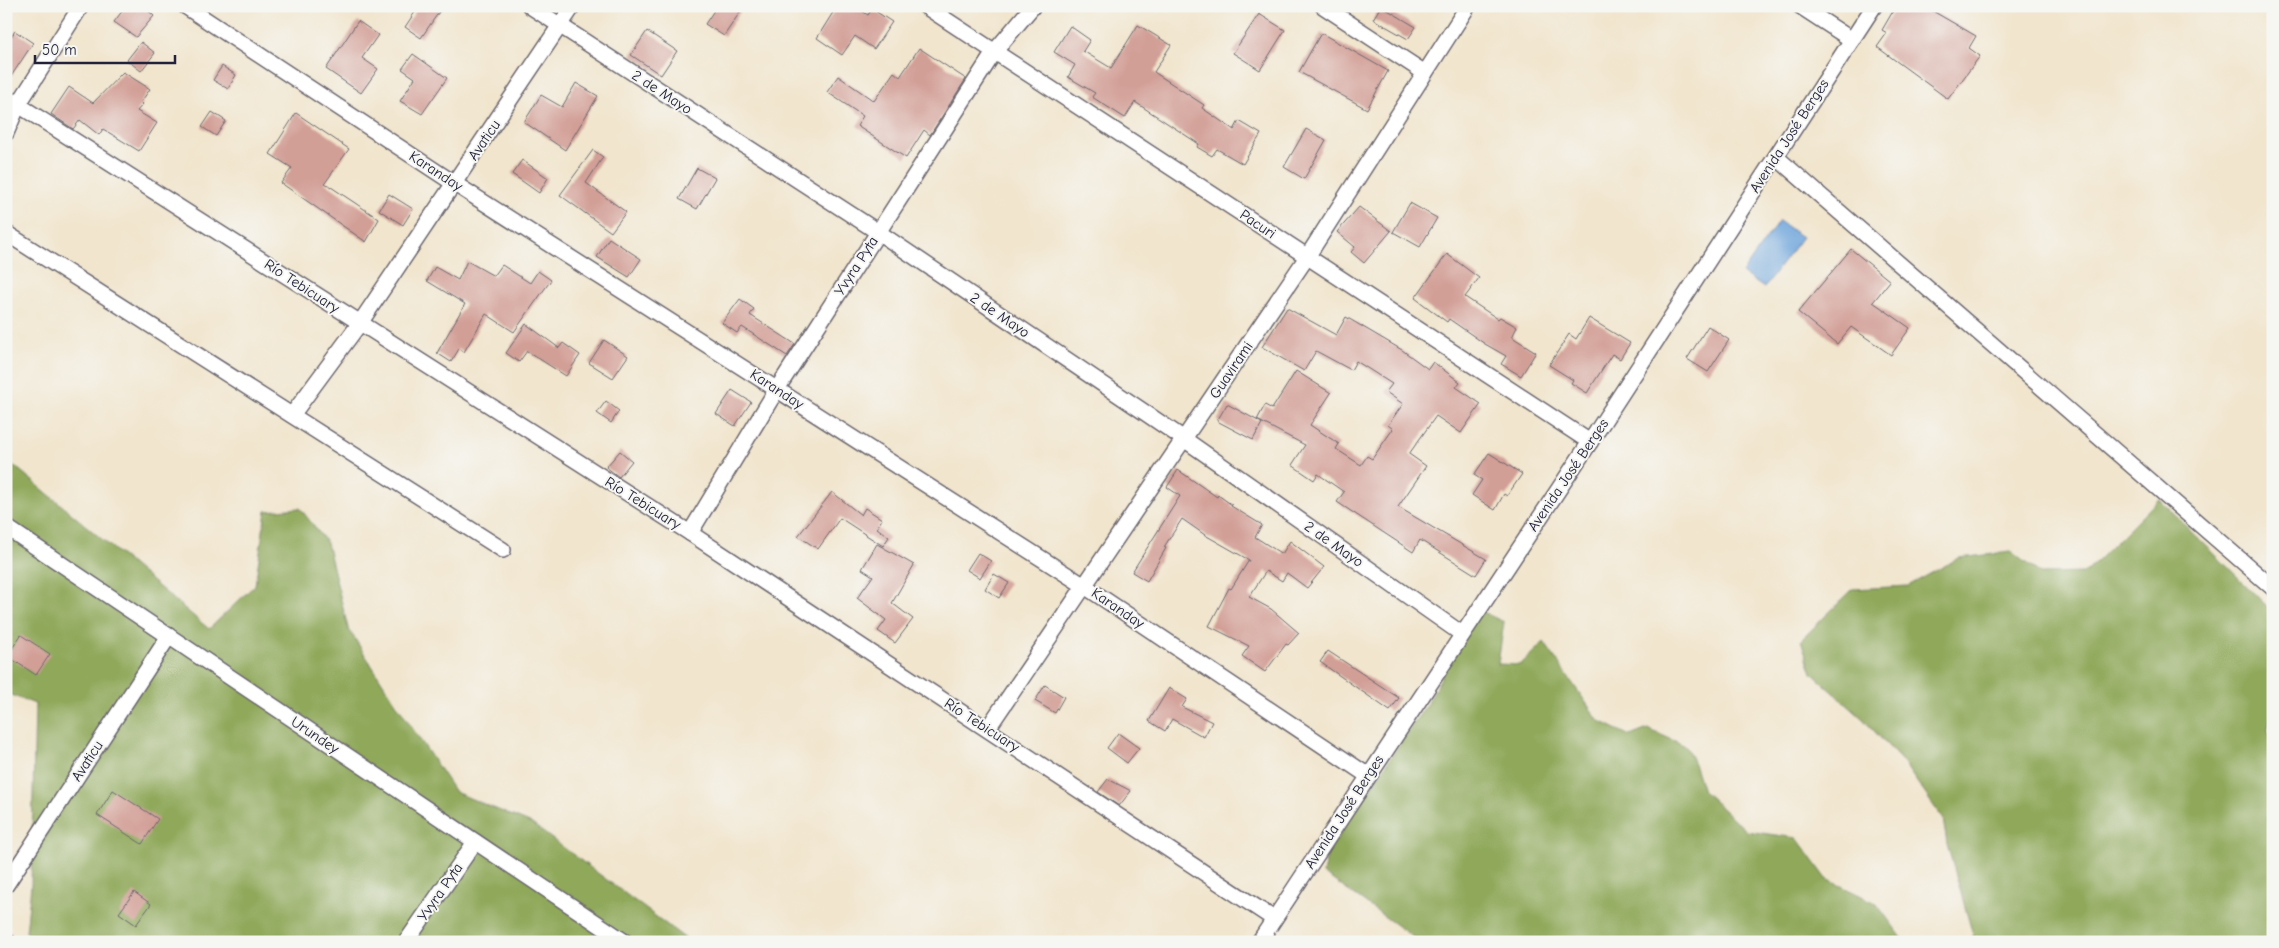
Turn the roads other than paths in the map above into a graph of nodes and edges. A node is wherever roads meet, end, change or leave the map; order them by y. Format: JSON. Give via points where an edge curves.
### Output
{"nodes":[{"id":1,"x":81,"y":6,"type":"edge"},
{"id":2,"x":185,"y":6,"type":"edge"},
{"id":3,"x":530,"y":6,"type":"edge"},
{"id":4,"x":573,"y":6,"type":"edge"},
{"id":5,"x":925,"y":6,"type":"edge"},
{"id":6,"x":1033,"y":6,"type":"edge"},
{"id":7,"x":1323,"y":6,"type":"edge"},
{"id":8,"x":1468,"y":6,"type":"edge"},
{"id":9,"x":1800,"y":6,"type":"edge"},
{"id":10,"x":1874,"y":6,"type":"edge"},
{"id":11,"x":560,"y":26,"type":"junction"},
{"id":12,"x":1852,"y":40,"type":"junction"},
{"id":13,"x":996,"y":51,"type":"junction"},
{"id":14,"x":1425,"y":73,"type":"junction"},
{"id":15,"x":12,"y":101,"type":"edge"},
{"id":16,"x":6,"y":133,"type":"edge"},
{"id":17,"x":1776,"y":157,"type":"junction"},
{"id":18,"x":455,"y":184,"type":"junction"},
{"id":19,"x":878,"y":232,"type":"junction"},
{"id":20,"x":6,"y":233,"type":"edge"},
{"id":21,"x":1307,"y":257,"type":"junction"},
{"id":22,"x":360,"y":323,"type":"junction"},
{"id":23,"x":777,"y":389,"type":"junction"},
{"id":24,"x":292,"y":415,"type":"junction"},
{"id":25,"x":1184,"y":440,"type":"junction"},
{"id":26,"x":1590,"y":442,"type":"junction"},
{"id":27,"x":6,"y":527,"type":"edge"},
{"id":28,"x":690,"y":533,"type":"junction"},
{"id":29,"x":503,"y":550,"type":"dead end"},
{"id":30,"x":1083,"y":585,"type":"junction"},
{"id":31,"x":2273,"y":588,"type":"edge"},
{"id":32,"x":1462,"y":634,"type":"junction"},
{"id":33,"x":169,"y":636,"type":"junction"},
{"id":34,"x":988,"y":728,"type":"junction"},
{"id":35,"x":1368,"y":775,"type":"junction"},
{"id":36,"x":475,"y":842,"type":"junction"},
{"id":37,"x":6,"y":886,"type":"edge"},
{"id":38,"x":1274,"y":919,"type":"junction"},
{"id":39,"x":406,"y":942,"type":"edge"},
{"id":40,"x":625,"y":942,"type":"edge"},
{"id":41,"x":1259,"y":942,"type":"edge"}],
"edges":[{"from":1,"to":15,"type":"street"},
{"from":2,"to":18,"type":"street","name":"Karanday"},
{"from":3,"to":11,"type":"street","name":"2 de Mayo"},
{"from":4,"to":11,"type":"street","name":"Avaticu"},
{"from":5,"to":13,"type":"street","name":"Pacuri"},
{"from":6,"to":13,"type":"street","name":"Yvyra Pyta"},
{"from":7,"to":14,"type":"street"},
{"from":8,"to":14,"type":"street","name":"Guavirami"},
{"from":9,"to":12,"type":"street"},
{"from":10,"to":12,"type":"street","name":"Avenida José Berges"},
{"from":11,"to":18,"type":"street","name":"Avaticu"},
{"from":11,"to":19,"type":"street","name":"2 de Mayo"},
{"from":12,"to":17,"type":"street","name":"Avenida José Berges"},
{"from":13,"to":19,"type":"street","name":"Yvyra Pyta"},
{"from":13,"to":21,"type":"street","name":"Pacuri"},
{"from":14,"to":21,"type":"street","name":"Guavirami"},
{"from":15,"to":16,"type":"street"},
{"from":15,"to":22,"type":"street","name":"Río Tebicuary"},
{"from":17,"to":26,"type":"street","name":"Avenida José Berges"},
{"from":17,"to":31,"type":"street"},
{"from":18,"to":22,"type":"street","name":"Avaticu"},
{"from":18,"to":23,"type":"street","name":"Karanday"},
{"from":19,"to":23,"type":"street","name":"Yvyra Pyta"},
{"from":19,"to":25,"type":"street","name":"2 de Mayo"},
{"from":20,"to":24,"type":"street"},
{"from":21,"to":25,"type":"street","name":"Guavirami"},
{"from":21,"to":26,"type":"street","name":"Pacuri"},
{"from":22,"to":24,"type":"street","name":"Avaticu"},
{"from":22,"to":28,"type":"street","name":"Río Tebicuary"},
{"from":23,"to":28,"type":"street","name":"Yvyra Pyta"},
{"from":23,"to":30,"type":"street","name":"Karanday"},
{"from":24,"to":29,"type":"street"},
{"from":25,"to":30,"type":"street","name":"Guavirami"},
{"from":25,"to":32,"type":"street","name":"2 de Mayo"},
{"from":26,"to":32,"type":"street","name":"Avenida José Berges"},
{"from":27,"to":33,"type":"street","name":"Urundey"},
{"from":28,"to":34,"type":"street","name":"Río Tebicuary"},
{"from":30,"to":34,"type":"street","name":"Guavirami"},
{"from":30,"to":35,"type":"street","name":"Karanday"},
{"from":32,"to":35,"type":"street","name":"Avenida José Berges"},
{"from":33,"to":36,"type":"street","name":"Urundey"},
{"from":33,"to":37,"type":"street","name":"Avaticu"},
{"from":34,"to":38,"type":"street","name":"Río Tebicuary"},
{"from":35,"to":38,"type":"street","name":"Avenida José Berges"},
{"from":36,"to":39,"type":"street","name":"Yvyra Pyta"},
{"from":36,"to":40,"type":"street","name":"Urundey"},
{"from":38,"to":41,"type":"street","name":"Avenida José Berges"}]}
